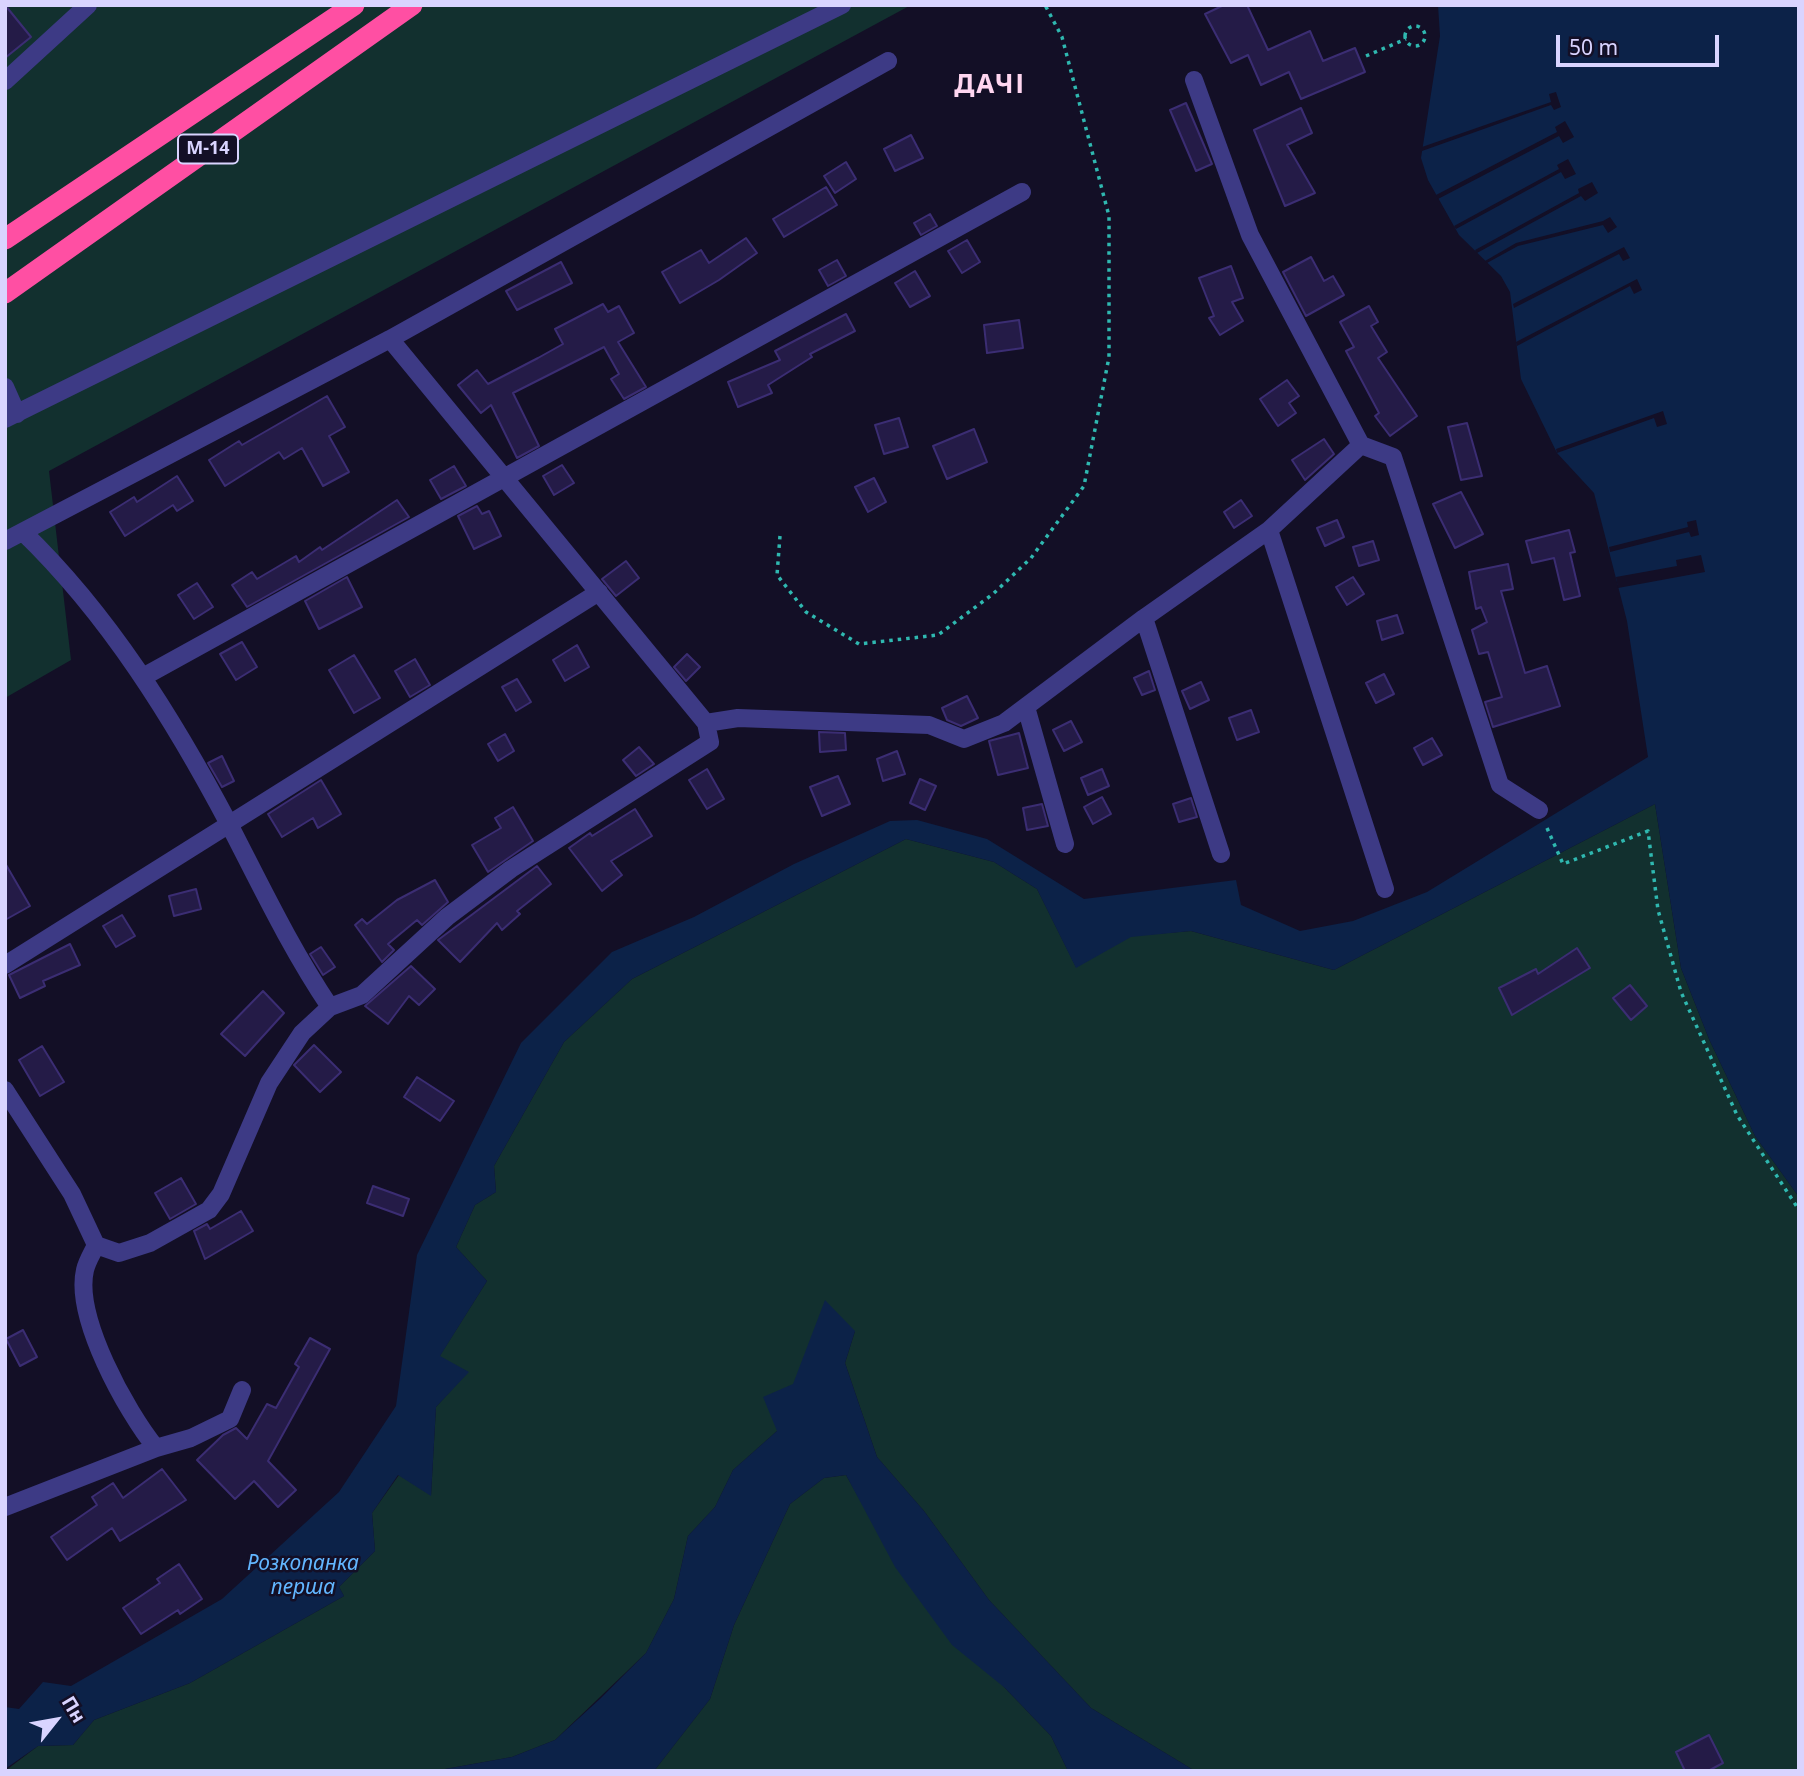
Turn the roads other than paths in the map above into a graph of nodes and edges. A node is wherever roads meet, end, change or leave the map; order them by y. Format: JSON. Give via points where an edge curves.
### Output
{"nodes":[{"id":1,"x":88,"y":5,"type":"edge"},
{"id":2,"x":354,"y":5,"type":"edge"},
{"id":3,"x":412,"y":5,"type":"edge"},
{"id":4,"x":842,"y":5,"type":"edge"},
{"id":5,"x":888,"y":61,"type":"dead end"},
{"id":6,"x":1194,"y":80,"type":"dead end"},
{"id":7,"x":5,"y":81,"type":"edge"},
{"id":8,"x":1021,"y":192,"type":"dead end"},
{"id":9,"x":5,"y":240,"type":"edge"},
{"id":10,"x":5,"y":293,"type":"edge"},
{"id":11,"x":390,"y":339,"type":"junction"},
{"id":12,"x":5,"y":387,"type":"edge"},
{"id":13,"x":11,"y":416,"type":"edge"},
{"id":14,"x":1361,"y":445,"type":"junction"},
{"id":15,"x":505,"y":476,"type":"junction"},
{"id":16,"x":1269,"y":530,"type":"junction"},
{"id":17,"x":23,"y":532,"type":"junction"},
{"id":18,"x":5,"y":541,"type":"edge"},
{"id":19,"x":599,"y":592,"type":"junction"},
{"id":20,"x":1144,"y":618,"type":"junction"},
{"id":21,"x":143,"y":677,"type":"junction"},
{"id":22,"x":1026,"y":707,"type":"junction"},
{"id":23,"x":706,"y":723,"type":"junction"},
{"id":24,"x":1539,"y":810,"type":"road end"},
{"id":25,"x":229,"y":825,"type":"junction"},
{"id":26,"x":1065,"y":845,"type":"dead end"},
{"id":27,"x":1222,"y":854,"type":"dead end"},
{"id":28,"x":1385,"y":889,"type":"dead end"},
{"id":29,"x":5,"y":965,"type":"edge"},
{"id":30,"x":330,"y":1007,"type":"junction"},
{"id":31,"x":5,"y":1090,"type":"edge"},
{"id":32,"x":96,"y":1244,"type":"junction"},
{"id":33,"x":242,"y":1390,"type":"dead end"},
{"id":34,"x":156,"y":1448,"type":"junction"},
{"id":35,"x":5,"y":1507,"type":"edge"}],
"edges":[{"from":1,"to":7,"type":"street"},
{"from":2,"to":9,"type":"highway","number":"М-14"},
{"from":3,"to":10,"type":"highway","number":"М-14"},
{"from":4,"to":13,"type":"street"},
{"from":5,"to":11,"type":"street"},
{"from":6,"to":14,"type":"street","via":[[1250,235]]},
{"from":8,"to":15,"type":"street"},
{"from":11,"to":15,"type":"street"},
{"from":11,"to":17,"type":"street"},
{"from":12,"to":13,"type":"street"},
{"from":14,"to":16,"type":"street"},
{"from":14,"to":24,"type":"street","via":[[1394,457],[1500,785]]},
{"from":15,"to":19,"type":"street"},
{"from":15,"to":21,"type":"street"},
{"from":16,"to":20,"type":"street"},
{"from":16,"to":28,"type":"street"},
{"from":17,"to":18,"type":"street"},
{"from":17,"to":21,"type":"street","via":[[64,572]]},
{"from":19,"to":23,"type":"street"},
{"from":19,"to":25,"type":"street"},
{"from":20,"to":22,"type":"street"},
{"from":20,"to":27,"type":"street"},
{"from":21,"to":25,"type":"street"},
{"from":22,"to":23,"type":"street","via":[[1004,723],[964,739],[929,725],[738,718]]},
{"from":22,"to":26,"type":"street"},
{"from":23,"to":30,"type":"street","via":[[710,742],[511,869],[447,916],[362,995]]},
{"from":25,"to":29,"type":"street"},
{"from":25,"to":30,"type":"street","via":[[296,957]]},
{"from":30,"to":32,"type":"street","via":[[302,1033],[269,1083],[221,1194],[209,1210],[140,1246],[119,1252]]},
{"from":31,"to":32,"type":"street","via":[[72,1194]]},
{"from":32,"to":34,"type":"street","via":[[85,1271],[87,1310],[99,1350],[138,1426]]},
{"from":33,"to":34,"type":"street","via":[[230,1419]]},
{"from":34,"to":35,"type":"street"}]}
